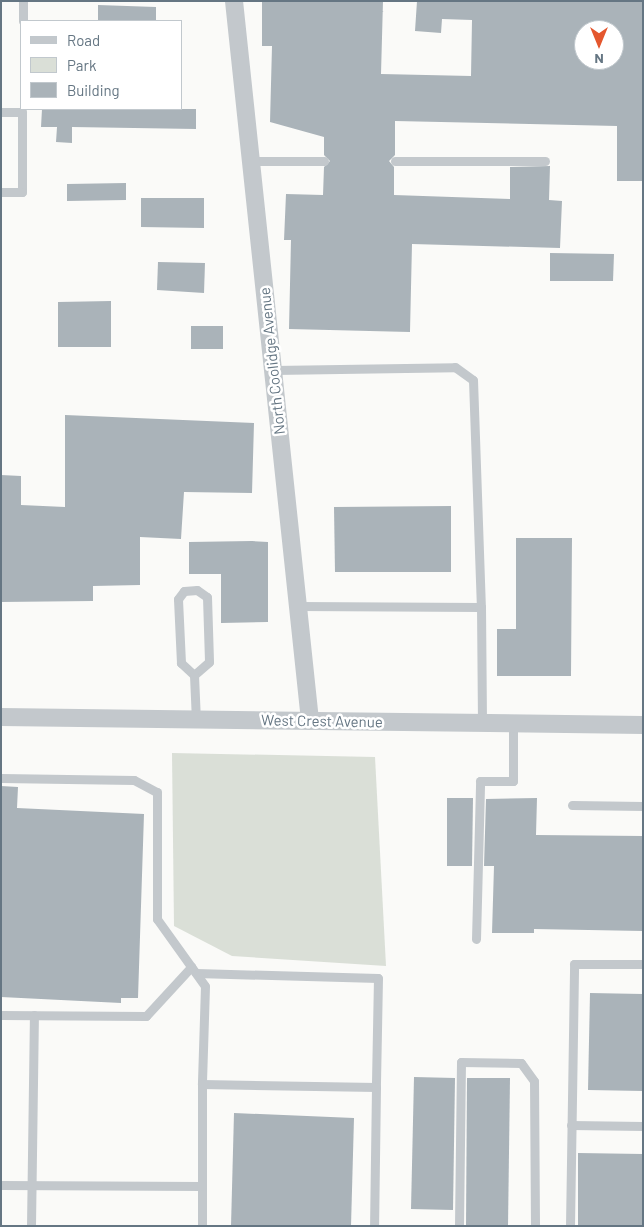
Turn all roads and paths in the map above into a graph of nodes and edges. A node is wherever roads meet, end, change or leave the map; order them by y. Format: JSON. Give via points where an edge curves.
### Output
{"nodes":[{"id":1,"x":23,"y":1,"type":"edge"},
{"id":2,"x":234,"y":1,"type":"edge"},
{"id":3,"x":23,"y":20,"type":"edge"},
{"id":4,"x":22,"y":111,"type":"edge"},
{"id":5,"x":1,"y":112,"type":"edge"},
{"id":6,"x":545,"y":160,"type":"dead end"},
{"id":7,"x":251,"y":161,"type":"junction"},
{"id":8,"x":324,"y":161,"type":"dead end"},
{"id":9,"x":394,"y":161,"type":"dead end"},
{"id":10,"x":1,"y":192,"type":"edge"},
{"id":11,"x":274,"y":370,"type":"junction"},
{"id":12,"x":298,"y":606,"type":"junction"},
{"id":13,"x":481,"y":607,"type":"junction"},
{"id":14,"x":194,"y":675,"type":"junction"},
{"id":15,"x":1,"y":717,"type":"edge"},
{"id":16,"x":196,"y":720,"type":"junction"},
{"id":17,"x":310,"y":721,"type":"junction"},
{"id":18,"x":482,"y":723,"type":"junction"},
{"id":19,"x":513,"y":724,"type":"junction"},
{"id":20,"x":643,"y":725,"type":"edge"},
{"id":21,"x":1,"y":778,"type":"edge"},
{"id":22,"x":572,"y":805,"type":"dead end"},
{"id":23,"x":643,"y":806,"type":"edge"},
{"id":24,"x":476,"y":939,"type":"dead end"},
{"id":25,"x":643,"y":964,"type":"edge"},
{"id":26,"x":193,"y":970,"type":"junction"},
{"id":27,"x":1,"y":1014,"type":"edge"},
{"id":28,"x":34,"y":1015,"type":"junction"},
{"id":29,"x":202,"y":1084,"type":"junction"},
{"id":30,"x":376,"y":1087,"type":"junction"},
{"id":31,"x":571,"y":1125,"type":"junction"},
{"id":32,"x":643,"y":1126,"type":"edge"},
{"id":33,"x":1,"y":1185,"type":"edge"},
{"id":34,"x":33,"y":1185,"type":"junction"},
{"id":35,"x":202,"y":1186,"type":"junction"},
{"id":36,"x":32,"y":1226,"type":"edge"},
{"id":37,"x":202,"y":1226,"type":"edge"},
{"id":38,"x":374,"y":1226,"type":"edge"},
{"id":39,"x":459,"y":1226,"type":"edge"},
{"id":40,"x":535,"y":1226,"type":"edge"},
{"id":41,"x":570,"y":1226,"type":"edge"}],
"edges":[{"from":1,"to":3,"type":"lane"},
{"from":2,"to":7,"type":"street","name":"North Coolidge Avenue"},
{"from":4,"to":5,"type":"lane"},
{"from":4,"to":10,"type":"lane","via":[[22,192]]},
{"from":6,"to":9,"type":"lane"},
{"from":7,"to":8,"type":"lane"},
{"from":7,"to":11,"type":"street","name":"North Coolidge Avenue"},
{"from":11,"to":12,"type":"street","name":"North Coolidge Avenue"},
{"from":11,"to":13,"type":"lane","via":[[455,367],[473,380]]},
{"from":12,"to":13,"type":"lane"},
{"from":12,"to":17,"type":"street","name":"North Coolidge Avenue"},
{"from":13,"to":18,"type":"lane"},
{"from":14,"to":14,"type":"lane","via":[[208,662],[207,597],[197,590],[184,590],[178,599],[181,663]]},
{"from":14,"to":16,"type":"lane"},
{"from":15,"to":16,"type":"street","name":"West Crest Avenue"},
{"from":16,"to":17,"type":"street","name":"West Crest Avenue"},
{"from":17,"to":18,"type":"street","name":"West Crest Avenue"},
{"from":18,"to":19,"type":"street","name":"West Crest Avenue"},
{"from":19,"to":20,"type":"street","name":"West Crest Avenue"},
{"from":19,"to":24,"type":"lane","via":[[512,781],[480,781]]},
{"from":21,"to":26,"type":"lane","via":[[134,780],[157,792],[157,919]]},
{"from":22,"to":23,"type":"lane"},
{"from":25,"to":31,"type":"lane","via":[[574,964]]},
{"from":26,"to":28,"type":"lane","via":[[146,1016]]},
{"from":26,"to":29,"type":"lane","via":[[205,986]]},
{"from":26,"to":30,"type":"lane","via":[[378,978]]},
{"from":27,"to":28,"type":"lane"},
{"from":28,"to":34,"type":"lane"},
{"from":29,"to":30,"type":"lane"},
{"from":29,"to":35,"type":"lane"},
{"from":30,"to":38,"type":"lane"},
{"from":31,"to":32,"type":"lane"},
{"from":31,"to":41,"type":"lane"},
{"from":33,"to":34,"type":"lane"},
{"from":34,"to":35,"type":"lane"},
{"from":34,"to":36,"type":"lane"},
{"from":35,"to":37,"type":"lane"},
{"from":39,"to":40,"type":"lane","via":[[461,1062],[521,1063],[534,1080]]}]}
